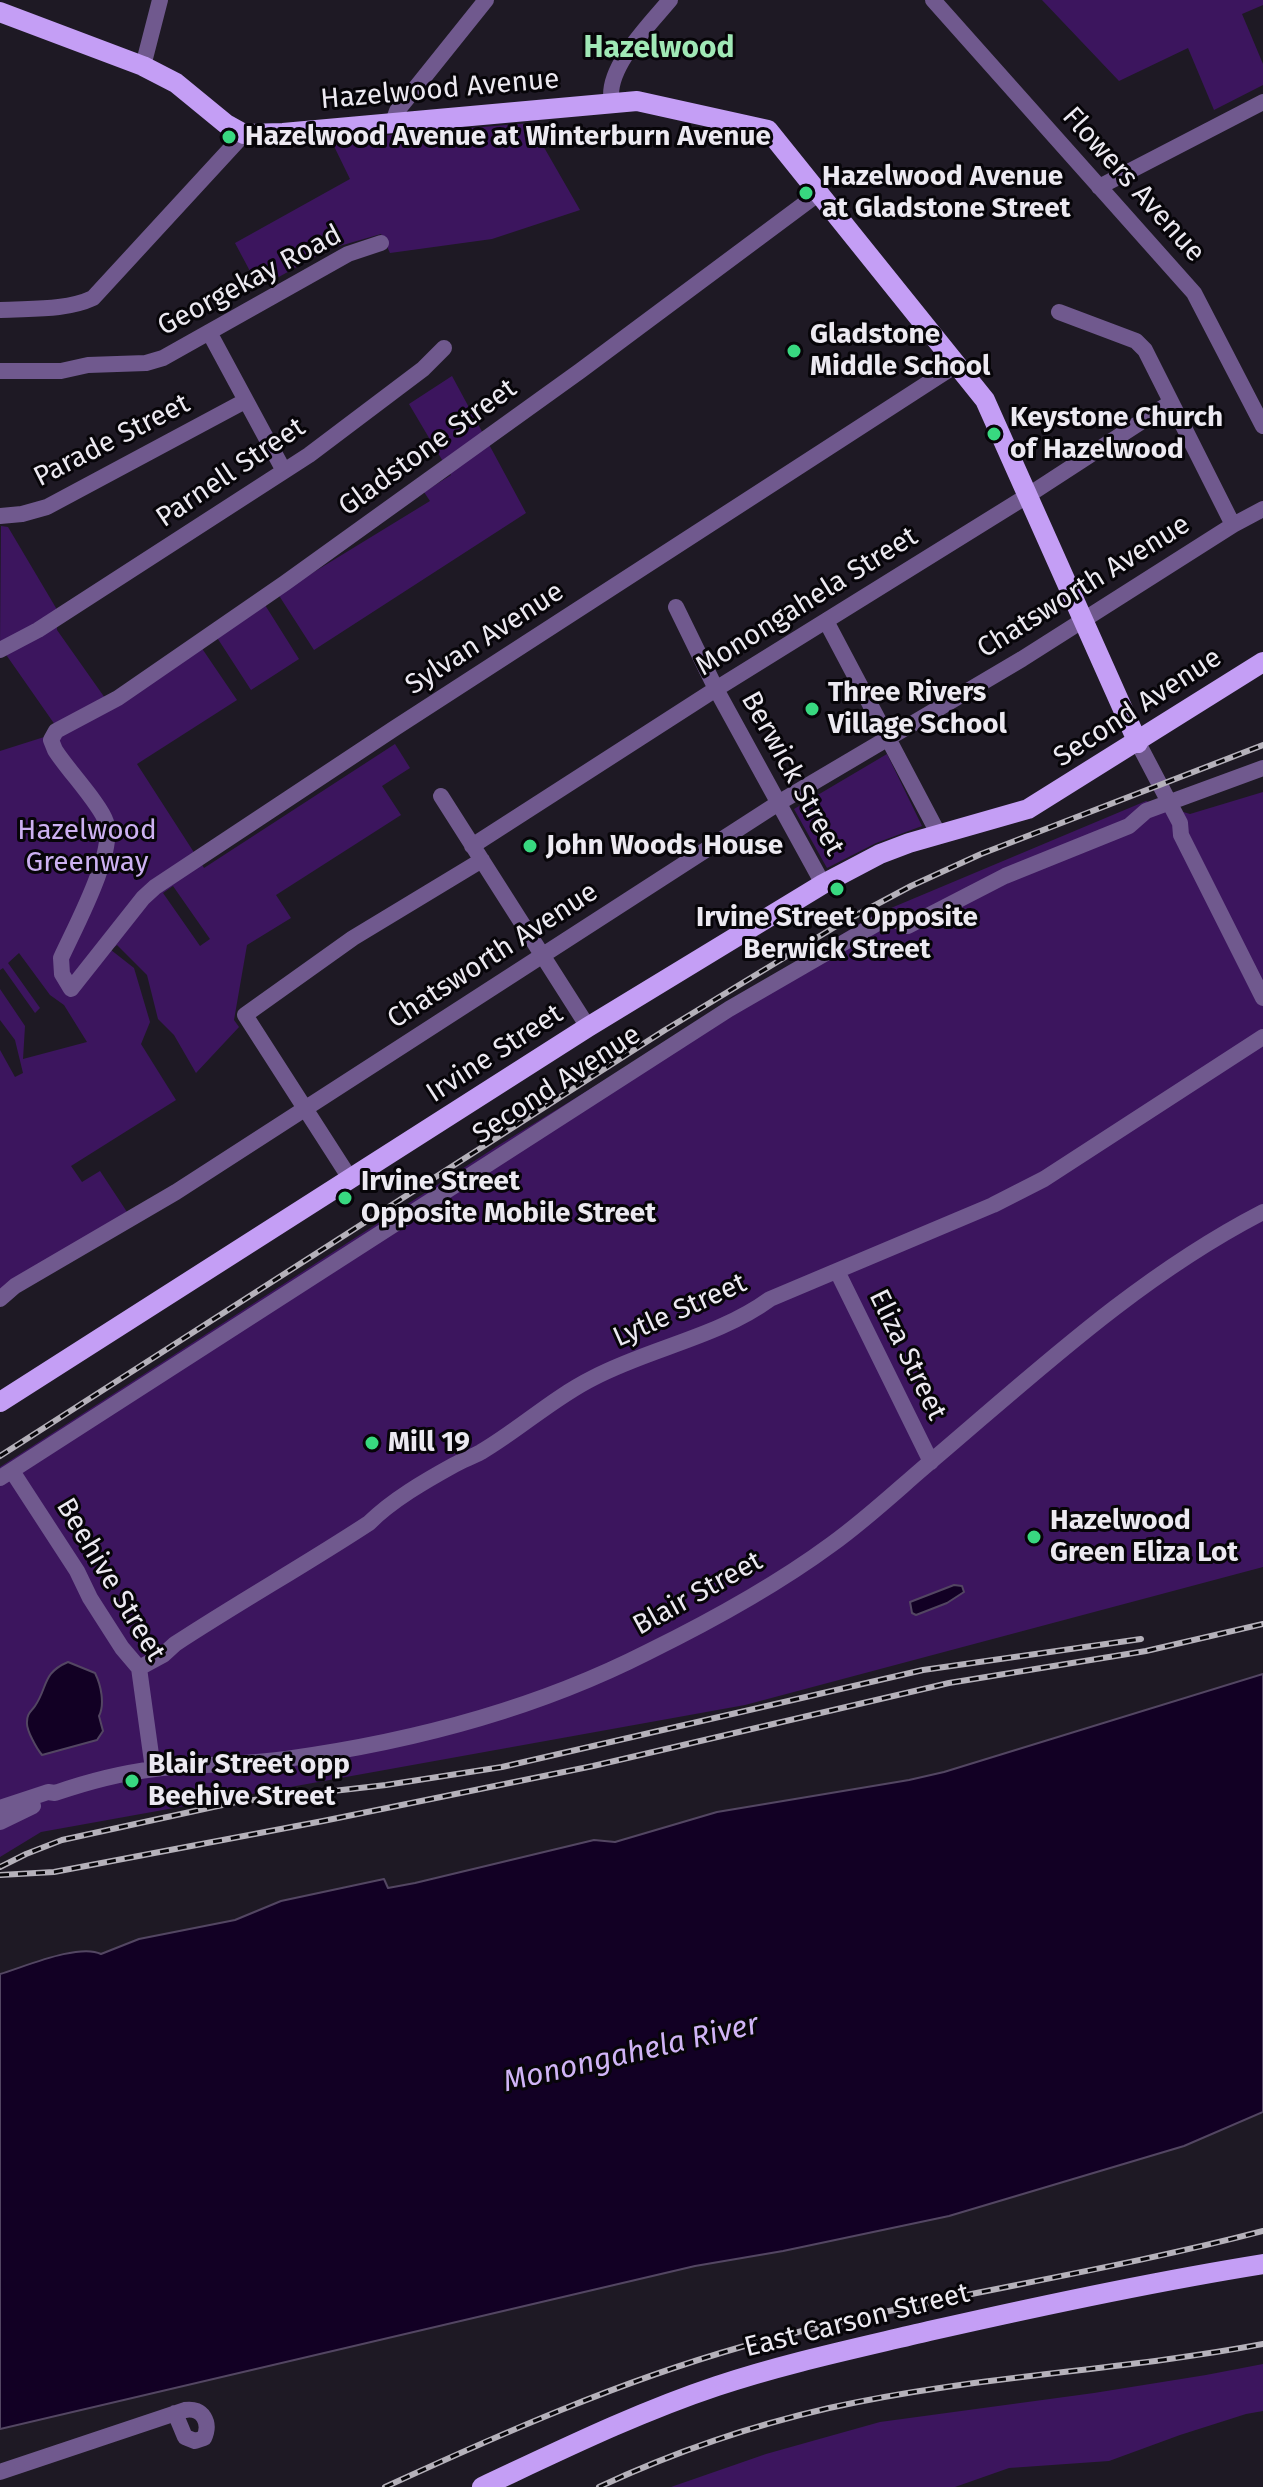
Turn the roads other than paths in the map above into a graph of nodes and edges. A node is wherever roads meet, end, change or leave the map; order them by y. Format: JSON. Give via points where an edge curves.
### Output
{"nodes":[{"id":1,"x":160,"y":0,"type":"edge"},
{"id":2,"x":486,"y":0,"type":"edge"},
{"id":3,"x":670,"y":0,"type":"edge"},
{"id":4,"x":933,"y":0,"type":"edge"},
{"id":5,"x":0,"y":12,"type":"edge"},
{"id":6,"x":143,"y":66,"type":"junction"},
{"id":7,"x":612,"y":102,"type":"junction"},
{"id":8,"x":1263,"y":102,"type":"edge"},
{"id":9,"x":393,"y":122,"type":"junction"},
{"id":10,"x":244,"y":134,"type":"junction"},
{"id":11,"x":1099,"y":187,"type":"junction"},
{"id":12,"x":819,"y":193,"type":"junction"},
{"id":13,"x":381,"y":243,"type":"dead end"},
{"id":14,"x":0,"y":310,"type":"edge"},
{"id":15,"x":1059,"y":312,"type":"dead end"},
{"id":16,"x":209,"y":332,"type":"junction"},
{"id":17,"x":444,"y":348,"type":"dead end"},
{"id":18,"x":956,"y":365,"type":"junction"},
{"id":19,"x":0,"y":371,"type":"edge"},
{"id":20,"x":245,"y":401,"type":"junction"},
{"id":21,"x":1170,"y":403,"type":"junction"},
{"id":22,"x":1262,"y":422,"type":"edge"},
{"id":23,"x":284,"y":471,"type":"junction"},
{"id":24,"x":1027,"y":496,"type":"junction"},
{"id":25,"x":1263,"y":509,"type":"edge"},
{"id":26,"x":0,"y":516,"type":"edge"},
{"id":27,"x":1233,"y":525,"type":"junction"},
{"id":28,"x":676,"y":607,"type":"dead end"},
{"id":29,"x":1082,"y":619,"type":"junction"},
{"id":30,"x":826,"y":621,"type":"junction"},
{"id":31,"x":0,"y":650,"type":"edge"},
{"id":32,"x":1263,"y":662,"type":"edge"},
{"id":33,"x":716,"y":689,"type":"junction"},
{"id":34,"x":889,"y":737,"type":"junction"},
{"id":35,"x":1138,"y":743,"type":"junction"},
{"id":36,"x":1263,"y":768,"type":"edge"},
{"id":37,"x":441,"y":796,"type":"dead end"},
{"id":38,"x":1044,"y":801,"type":"joint"},
{"id":39,"x":780,"y":802,"type":"junction"},
{"id":40,"x":1170,"y":803,"type":"junction"},
{"id":41,"x":1181,"y":826,"type":"junction"},
{"id":42,"x":938,"y":833,"type":"junction"},
{"id":43,"x":477,"y":853,"type":"junction"},
{"id":44,"x":823,"y":884,"type":"junction"},
{"id":45,"x":543,"y":955,"type":"junction"},
{"id":46,"x":1263,"y":975,"type":"edge"},
{"id":47,"x":71,"y":989,"type":"joint"},
{"id":48,"x":1263,"y":998,"type":"edge"},
{"id":49,"x":588,"y":1027,"type":"junction"},
{"id":50,"x":1263,"y":1037,"type":"edge"},
{"id":51,"x":304,"y":1110,"type":"junction"},
{"id":52,"x":351,"y":1180,"type":"junction"},
{"id":53,"x":1263,"y":1212,"type":"edge"},
{"id":54,"x":837,"y":1271,"type":"junction"},
{"id":55,"x":0,"y":1299,"type":"edge"},
{"id":56,"x":0,"y":1402,"type":"edge"},
{"id":57,"x":931,"y":1462,"type":"junction"},
{"id":58,"x":6,"y":1474,"type":"edge"},
{"id":59,"x":139,"y":1668,"type":"junction"},
{"id":60,"x":153,"y":1769,"type":"junction"},
{"id":61,"x":55,"y":1793,"type":"junction"},
{"id":62,"x":0,"y":1808,"type":"edge"},
{"id":63,"x":0,"y":1822,"type":"edge"},
{"id":64,"x":1263,"y":2264,"type":"edge"},
{"id":65,"x":175,"y":2413,"type":"dead end"},
{"id":66,"x":0,"y":2472,"type":"edge"},
{"id":67,"x":482,"y":2487,"type":"edge"}],
"edges":[{"from":1,"to":6,"type":"street"},
{"from":2,"to":9,"type":"street"},
{"from":3,"to":7,"type":"street","via":[[624,58],[610,93]]},
{"from":4,"to":11,"type":"street","name":"Flowers Avenue"},
{"from":5,"to":6,"type":"main road"},
{"from":6,"to":10,"type":"main road","via":[[176,83]]},
{"from":7,"to":9,"type":"main road","name":"Hazelwood Avenue"},
{"from":7,"to":12,"type":"main road","name":"Hazelwood Avenue","via":[[637,101],[768,130]]},
{"from":8,"to":11,"type":"street"},
{"from":9,"to":10,"type":"main road","name":"Hazelwood Avenue"},
{"from":10,"to":14,"type":"street","via":[[93,298],[61,307]]},
{"from":11,"to":22,"type":"street","name":"Flowers Avenue","via":[[1194,293]]},
{"from":12,"to":18,"type":"main road","name":"Hazelwood Avenue"},
{"from":12,"to":47,"type":"street","name":"Gladstone Street","via":[[285,583],[118,698],[56,731],[51,740],[55,750],[106,819],[109,834],[103,862],[61,958]]},
{"from":13,"to":16,"type":"street","name":"Georgekay Road","via":[[348,254]]},
{"from":15,"to":21,"type":"street","via":[[1136,341]]},
{"from":16,"to":19,"type":"street","name":"Georgekay Road","via":[[146,363]]},
{"from":16,"to":20,"type":"street"},
{"from":17,"to":23,"type":"street","name":"Parnell Street"},
{"from":18,"to":24,"type":"main road","name":"Hazelwood Avenue","via":[[985,400]]},
{"from":18,"to":47,"type":"street","name":"Sylvan Avenue","via":[[155,887]]},
{"from":20,"to":23,"type":"street"},
{"from":20,"to":26,"type":"street","name":"Parade Street","via":[[47,507]]},
{"from":21,"to":24,"type":"street","name":"Monongahela Street"},
{"from":21,"to":27,"type":"street"},
{"from":23,"to":31,"type":"street","name":"Parnell Street"},
{"from":24,"to":29,"type":"main road","name":"Hazelwood Avenue"},
{"from":24,"to":30,"type":"street","name":"Monongahela Street"},
{"from":25,"to":27,"type":"street","name":"Chatsworth Avenue"},
{"from":27,"to":29,"type":"street","name":"Chatsworth Avenue"},
{"from":28,"to":33,"type":"street","name":"Berwick Street"},
{"from":29,"to":34,"type":"street","name":"Chatsworth Avenue"},
{"from":29,"to":35,"type":"main road","name":"Hazelwood Avenue"},
{"from":30,"to":33,"type":"street","name":"Monongahela Street"},
{"from":30,"to":34,"type":"street"},
{"from":32,"to":35,"type":"main road","name":"Second Avenue"},
{"from":33,"to":39,"type":"street","name":"Berwick Street"},
{"from":33,"to":43,"type":"street","name":"Monongahela Street"},
{"from":34,"to":39,"type":"street","name":"Chatsworth Avenue"},
{"from":34,"to":42,"type":"street"},
{"from":35,"to":38,"type":"main road","name":"Second Avenue"},
{"from":35,"to":40,"type":"street","name":"Hazelwood Avenue"},
{"from":36,"to":40,"type":"street"},
{"from":37,"to":43,"type":"street"},
{"from":38,"to":42,"type":"main road","name":"Irvine Street","via":[[1010,816]]},
{"from":39,"to":44,"type":"street","name":"Berwick Street"},
{"from":39,"to":45,"type":"street","name":"Chatsworth Avenue"},
{"from":40,"to":41,"type":"street","name":"Hazelwood Avenue"},
{"from":40,"to":58,"type":"street","name":"Second Avenue","via":[[1146,811],[1129,826],[983,886],[908,926],[894,919],[876,924],[729,1009]]},
{"from":41,"to":46,"type":"street","name":"Hazelwood Avenue","via":[[1189,830]]},
{"from":41,"to":48,"type":"street","name":"Hazelwood Avenue"},
{"from":42,"to":44,"type":"main road","name":"Irvine Street","via":[[880,854]]},
{"from":43,"to":45,"type":"street"},
{"from":43,"to":51,"type":"street","name":"Monongahela Street","via":[[245,1015]]},
{"from":44,"to":49,"type":"main road","name":"Irvine Street"},
{"from":45,"to":49,"type":"street"},
{"from":45,"to":51,"type":"street","name":"Chatsworth Avenue"},
{"from":49,"to":52,"type":"main road","name":"Irvine Street"},
{"from":50,"to":54,"type":"street","name":"Lytle Street","via":[[1044,1179]]},
{"from":51,"to":52,"type":"street"},
{"from":51,"to":55,"type":"street","name":"Chatsworth Avenue"},
{"from":52,"to":56,"type":"main road","name":"Irvine Street"},
{"from":53,"to":57,"type":"street","name":"Blair Street","via":[[1130,1294]]},
{"from":54,"to":57,"type":"street","name":"Eliza Street"},
{"from":54,"to":59,"type":"street","name":"Lytle Street","via":[[592,1378]]},
{"from":57,"to":60,"type":"street","name":"Blair Street","via":[[807,1561],[603,1674],[463,1722],[382,1743],[281,1760]]},
{"from":58,"to":59,"type":"street","name":"Beehive Street"},
{"from":59,"to":60,"type":"street","name":"Beehive Street"},
{"from":60,"to":61,"type":"street","name":"Blair Street"},
{"from":61,"to":62,"type":"street","name":"Blair Street"},
{"from":61,"to":63,"type":"street","name":"Blair Street"},
{"from":64,"to":67,"type":"main road","name":"East Carson Street","via":[[973,2321],[776,2368],[614,2426]]},
{"from":65,"to":66,"type":"street"}]}
